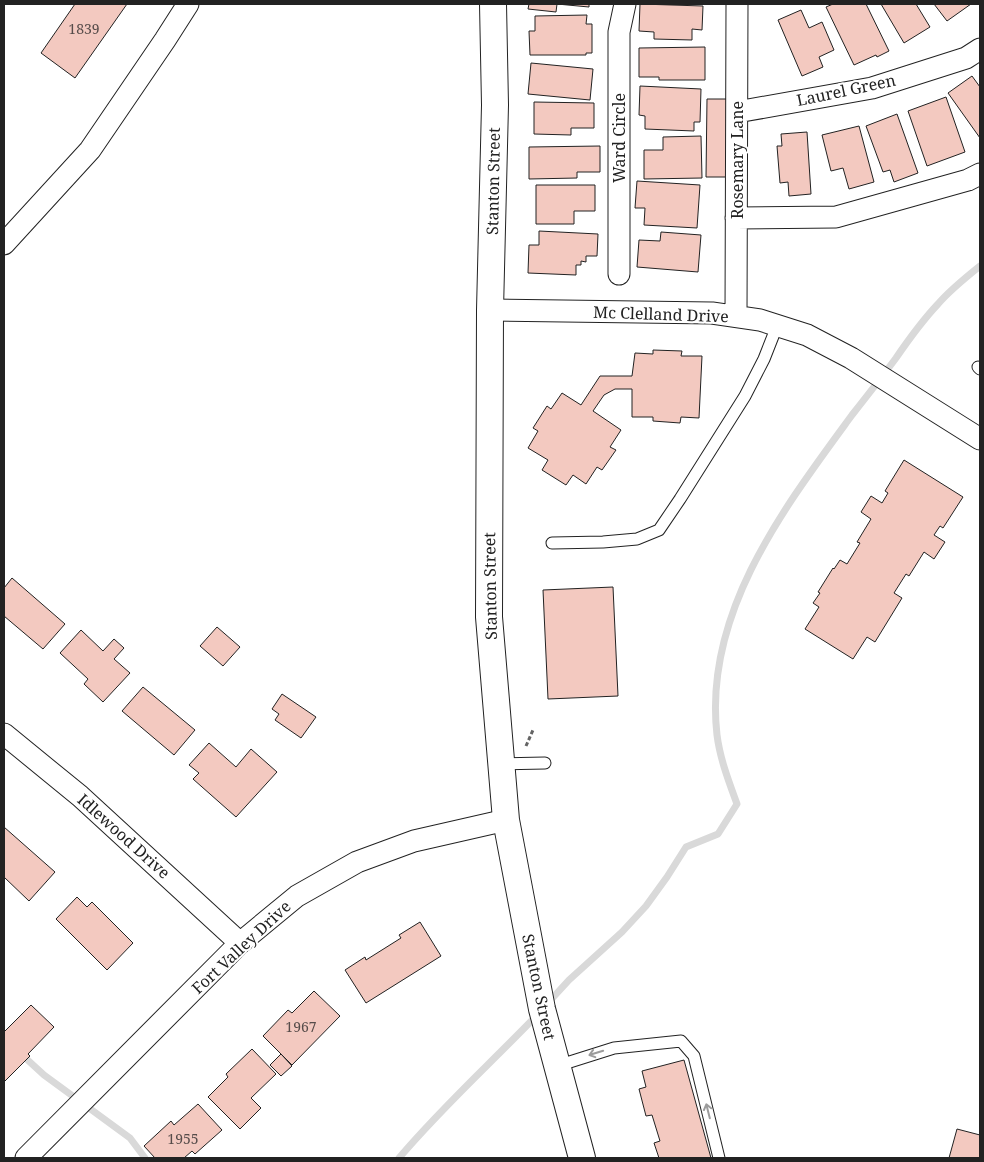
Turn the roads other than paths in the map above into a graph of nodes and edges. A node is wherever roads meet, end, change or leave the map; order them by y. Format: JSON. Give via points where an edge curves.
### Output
{"nodes":[{"id":1,"x":188,"y":4,"type":"edge"},
{"id":2,"x":493,"y":4,"type":"edge"},
{"id":3,"x":625,"y":4,"type":"edge"},
{"id":4,"x":737,"y":4,"type":"edge"},
{"id":5,"x":980,"y":49,"type":"edge"},
{"id":6,"x":737,"y":112,"type":"junction"},
{"id":7,"x":980,"y":174,"type":"edge"},
{"id":8,"x":736,"y":218,"type":"junction"},
{"id":9,"x":4,"y":244,"type":"edge"},
{"id":10,"x":618,"y":274,"type":"dead end"},
{"id":11,"x":490,"y":310,"type":"junction"},
{"id":12,"x":736,"y":316,"type":"junction"},
{"id":13,"x":777,"y":326,"type":"junction"},
{"id":14,"x":980,"y":439,"type":"edge"},
{"id":15,"x":552,"y":543,"type":"dead end"},
{"id":16,"x":4,"y":734,"type":"edge"},
{"id":17,"x":545,"y":763,"type":"dead end"},
{"id":18,"x":502,"y":764,"type":"junction"},
{"id":19,"x":506,"y":820,"type":"junction"},
{"id":20,"x":240,"y":943,"type":"junction"},
{"id":21,"x":557,"y":1066,"type":"junction"},
{"id":22,"x":26,"y":1158,"type":"edge"},
{"id":23,"x":582,"y":1158,"type":"edge"},
{"id":24,"x":719,"y":1158,"type":"edge"}],
"edges":[{"from":1,"to":9,"type":"street","via":[[90,150]]},
{"from":2,"to":11,"type":"street","name":"Stanton Street","via":[[495,105]]},
{"from":3,"to":10,"type":"street","name":"Ward Circle","via":[[619,32]]},
{"from":4,"to":6,"type":"street","name":"Rosemary Lane"},
{"from":5,"to":6,"type":"street","name":"Laurel Green","via":[[966,58],[872,88]]},
{"from":6,"to":8,"type":"street","name":"Rosemary Lane"},
{"from":7,"to":8,"type":"street","via":[[836,217]]},
{"from":8,"to":12,"type":"street","name":"Rosemary Lane"},
{"from":11,"to":12,"type":"street","name":"Mc Clelland Drive","via":[[712,312]]},
{"from":11,"to":18,"type":"street","name":"Stanton Street","via":[[489,617]]},
{"from":12,"to":13,"type":"street","name":"Mc Clelland Drive"},
{"from":13,"to":14,"type":"street","name":"Mc Clelland Drive","via":[[807,335],[851,358]]},
{"from":13,"to":15,"type":"lane","via":[[745,396],[658,530],[637,539]]},
{"from":16,"to":20,"type":"street","name":"Idlewood Drive","via":[[80,796]]},
{"from":17,"to":18,"type":"lane"},
{"from":18,"to":19,"type":"street","name":"Stanton Street"},
{"from":19,"to":20,"type":"street","name":"Fort Valley Drive","via":[[414,841],[357,862],[297,896]]},
{"from":19,"to":21,"type":"street","name":"Stanton Street","via":[[542,1009]]},
{"from":20,"to":22,"type":"street","name":"Fort Valley Drive"},
{"from":21,"to":23,"type":"street","name":"Stanton Street"},
{"from":24,"to":21,"type":"lane","one_way":true,"via":[[694,1056],[681,1041],[614,1048]]}]}
